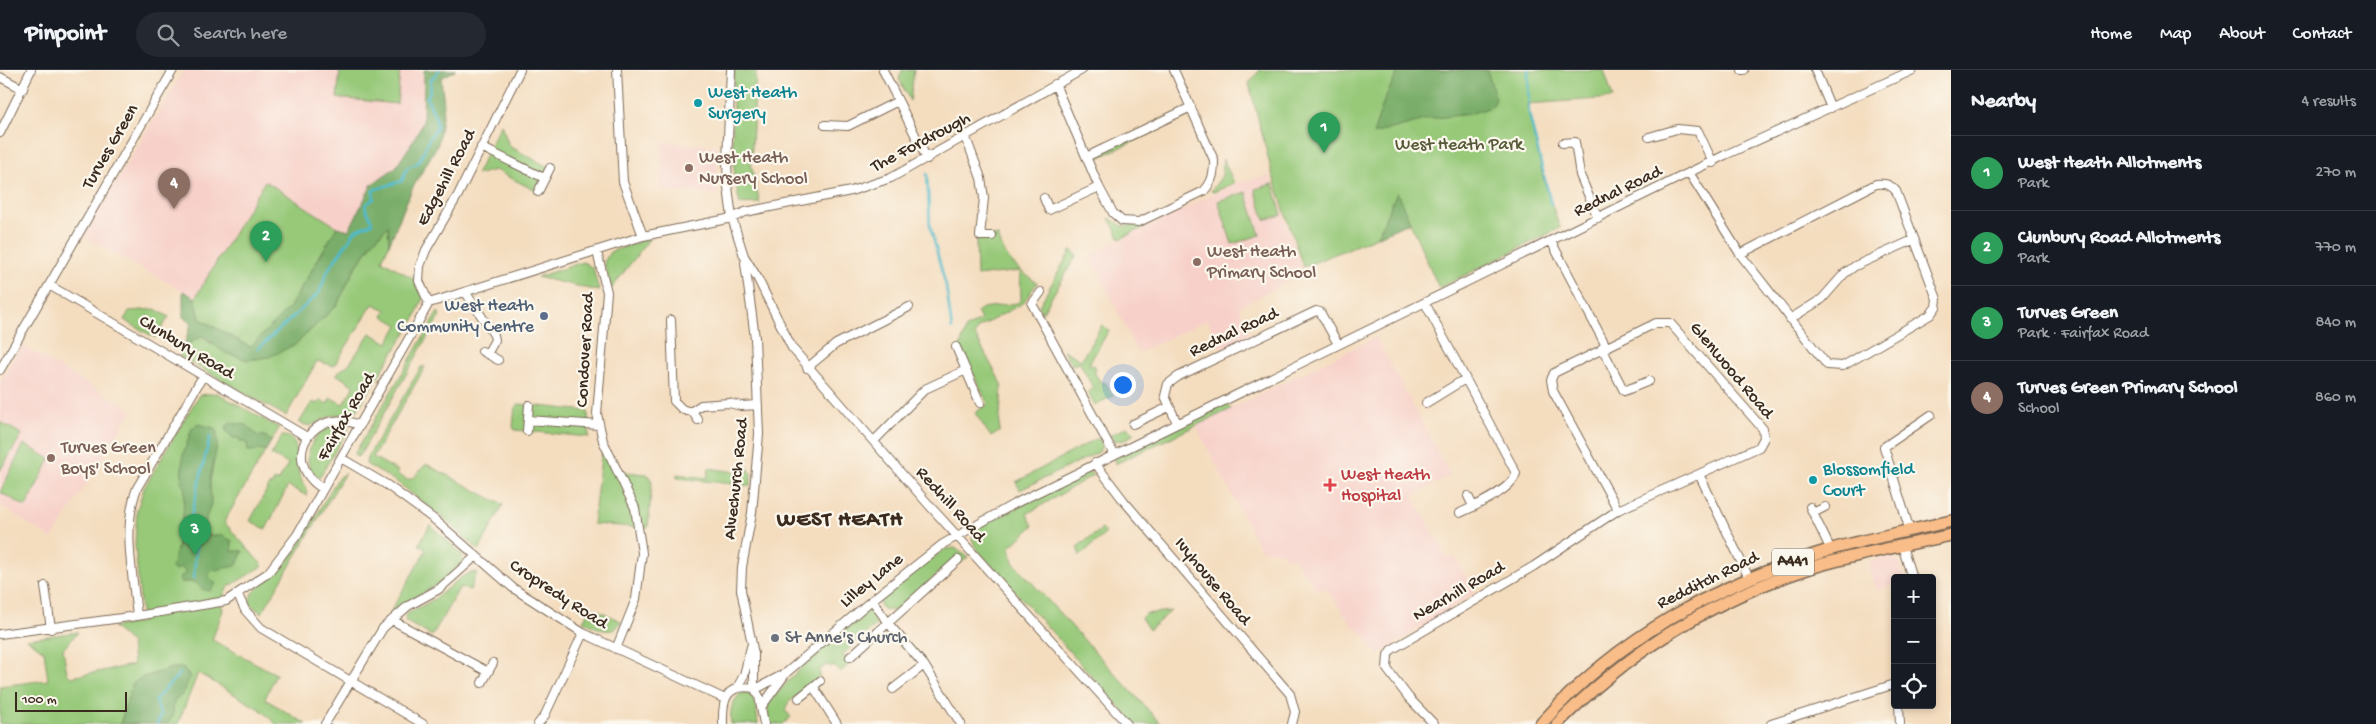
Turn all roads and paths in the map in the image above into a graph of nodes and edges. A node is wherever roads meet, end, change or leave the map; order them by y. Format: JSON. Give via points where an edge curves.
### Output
{"nodes":[{"id":1,"x":31,"y":70,"type":"edge"},
{"id":2,"x":174,"y":70,"type":"edge"},
{"id":3,"x":520,"y":70,"type":"edge"},
{"id":4,"x":617,"y":70,"type":"edge"},
{"id":5,"x":731,"y":70,"type":"edge"},
{"id":6,"x":884,"y":70,"type":"edge"},
{"id":7,"x":1082,"y":70,"type":"edge"},
{"id":8,"x":1174,"y":70,"type":"edge"},
{"id":9,"x":1814,"y":70,"type":"edge"},
{"id":10,"x":1913,"y":70,"type":"edge"},
{"id":11,"x":0,"y":77,"type":"edge"},
{"id":12,"x":1055,"y":84,"type":"junction"},
{"id":13,"x":23,"y":89,"type":"junction"},
{"id":14,"x":898,"y":101,"type":"junction"},
{"id":15,"x":1191,"y":107,"type":"junction"},
{"id":16,"x":1831,"y":108,"type":"junction"},
{"id":17,"x":825,"y":125,"type":"dead end"},
{"id":18,"x":0,"y":133,"type":"edge"},
{"id":19,"x":1649,"y":137,"type":"dead end"},
{"id":20,"x":966,"y":138,"type":"junction"},
{"id":21,"x":1563,"y":143,"type":"dead end"},
{"id":22,"x":482,"y":147,"type":"junction"},
{"id":23,"x":1086,"y":157,"type":"junction"},
{"id":24,"x":927,"y":159,"type":"junction"},
{"id":25,"x":1713,"y":162,"type":"junction"},
{"id":26,"x":550,"y":168,"type":"dead end"},
{"id":27,"x":1690,"y":174,"type":"junction"},
{"id":28,"x":544,"y":178,"type":"junction"},
{"id":29,"x":1099,"y":187,"type":"junction"},
{"id":30,"x":538,"y":192,"type":"dead end"},
{"id":31,"x":1044,"y":198,"type":"dead end"},
{"id":32,"x":732,"y":218,"type":"junction"},
{"id":33,"x":1598,"y":218,"type":"junction"},
{"id":34,"x":643,"y":236,"type":"junction"},
{"id":35,"x":992,"y":236,"type":"dead end"},
{"id":36,"x":1913,"y":240,"type":"junction"},
{"id":37,"x":1551,"y":241,"type":"junction"},
{"id":38,"x":597,"y":252,"type":"junction"},
{"id":39,"x":1740,"y":254,"type":"junction"},
{"id":40,"x":744,"y":256,"type":"junction"},
{"id":41,"x":49,"y":285,"type":"junction"},
{"id":42,"x":466,"y":292,"type":"junction"},
{"id":43,"x":1041,"y":292,"type":"dead end"},
{"id":44,"x":765,"y":297,"type":"junction"},
{"id":45,"x":751,"y":299,"type":"junction"},
{"id":46,"x":429,"y":303,"type":"junction"},
{"id":47,"x":1425,"y":303,"type":"junction"},
{"id":48,"x":909,"y":307,"type":"dead end"},
{"id":49,"x":1790,"y":319,"type":"junction"},
{"id":50,"x":671,"y":320,"type":"dead end"},
{"id":51,"x":1338,"y":344,"type":"junction"},
{"id":52,"x":956,"y":347,"type":"dead end"},
{"id":53,"x":1604,"y":347,"type":"junction"},
{"id":54,"x":498,"y":360,"type":"dead end"},
{"id":55,"x":807,"y":368,"type":"junction"},
{"id":56,"x":0,"y":370,"type":"edge"},
{"id":57,"x":966,"y":370,"type":"junction"},
{"id":58,"x":203,"y":376,"type":"junction"},
{"id":59,"x":1465,"y":379,"type":"junction"},
{"id":60,"x":1649,"y":381,"type":"dead end"},
{"id":61,"x":1426,"y":403,"type":"dead end"},
{"id":62,"x":980,"y":404,"type":"dead end"},
{"id":63,"x":529,"y":405,"type":"dead end"},
{"id":64,"x":758,"y":405,"type":"junction"},
{"id":65,"x":1169,"y":407,"type":"junction"},
{"id":66,"x":692,"y":411,"type":"junction"},
{"id":67,"x":1930,"y":415,"type":"dead end"},
{"id":68,"x":528,"y":420,"type":"junction"},
{"id":69,"x":698,"y":420,"type":"dead end"},
{"id":70,"x":1177,"y":423,"type":"junction"},
{"id":71,"x":1133,"y":424,"type":"dead end"},
{"id":72,"x":599,"y":425,"type":"junction"},
{"id":73,"x":360,"y":426,"type":"junction"},
{"id":74,"x":527,"y":432,"type":"dead end"},
{"id":75,"x":307,"y":437,"type":"junction"},
{"id":76,"x":874,"y":442,"type":"junction"},
{"id":77,"x":1114,"y":454,"type":"junction"},
{"id":78,"x":340,"y":458,"type":"junction"},
{"id":79,"x":1096,"y":463,"type":"junction"},
{"id":80,"x":1699,"y":474,"type":"junction"},
{"id":81,"x":323,"y":489,"type":"junction"},
{"id":82,"x":1468,"y":496,"type":"dead end"},
{"id":83,"x":1473,"y":506,"type":"junction"},
{"id":84,"x":1826,"y":507,"type":"dead end"},
{"id":85,"x":1618,"y":510,"type":"junction"},
{"id":86,"x":1460,"y":513,"type":"dead end"},
{"id":87,"x":1951,"y":521,"type":"edge"},
{"id":88,"x":1911,"y":531,"type":"junction"},
{"id":89,"x":1951,"y":535,"type":"edge"},
{"id":90,"x":957,"y":536,"type":"junction"},
{"id":91,"x":1891,"y":536,"type":"junction"},
{"id":92,"x":1915,"y":544,"type":"junction"},
{"id":93,"x":1898,"y":547,"type":"junction"},
{"id":94,"x":1831,"y":550,"type":"junction"},
{"id":95,"x":476,"y":556,"type":"junction"},
{"id":96,"x":958,"y":560,"type":"dead end"},
{"id":97,"x":1910,"y":574,"type":"edge"},
{"id":98,"x":1749,"y":578,"type":"junction"},
{"id":99,"x":44,"y":586,"type":"dead end"},
{"id":100,"x":1726,"y":589,"type":"junction"},
{"id":101,"x":1754,"y":590,"type":"junction"},
{"id":102,"x":238,"y":595,"type":"junction"},
{"id":103,"x":872,"y":600,"type":"junction"},
{"id":104,"x":1731,"y":601,"type":"junction"},
{"id":105,"x":1681,"y":610,"type":"junction"},
{"id":106,"x":138,"y":616,"type":"junction"},
{"id":107,"x":392,"y":620,"type":"junction"},
{"id":108,"x":1688,"y":622,"type":"junction"},
{"id":109,"x":888,"y":623,"type":"junction"},
{"id":110,"x":51,"y":628,"type":"junction"},
{"id":111,"x":582,"y":632,"type":"junction"},
{"id":112,"x":0,"y":634,"type":"edge"},
{"id":113,"x":751,"y":645,"type":"junction"},
{"id":114,"x":616,"y":649,"type":"junction"},
{"id":115,"x":850,"y":657,"type":"dead end"},
{"id":116,"x":493,"y":663,"type":"dead end"},
{"id":117,"x":755,"y":665,"type":"junction"},
{"id":118,"x":924,"y":665,"type":"junction"},
{"id":119,"x":488,"y":672,"type":"junction"},
{"id":120,"x":786,"y":673,"type":"junction"},
{"id":121,"x":350,"y":682,"type":"junction"},
{"id":122,"x":482,"y":683,"type":"dead end"},
{"id":123,"x":766,"y":684,"type":"junction"},
{"id":124,"x":1891,"y":685,"type":"edge"},
{"id":125,"x":737,"y":688,"type":"junction"},
{"id":126,"x":755,"y":689,"type":"junction"},
{"id":127,"x":893,"y":689,"type":"dead end"},
{"id":128,"x":799,"y":698,"type":"dead end"},
{"id":129,"x":725,"y":699,"type":"junction"},
{"id":130,"x":762,"y":706,"type":"junction"},
{"id":131,"x":1898,"y":709,"type":"edge"},
{"id":132,"x":1126,"y":723,"type":"edge"},
{"id":133,"x":1295,"y":723,"type":"edge"},
{"id":134,"x":325,"y":724,"type":"edge"},
{"id":135,"x":423,"y":724,"type":"edge"},
{"id":136,"x":538,"y":724,"type":"edge"},
{"id":137,"x":723,"y":724,"type":"edge"},
{"id":138,"x":764,"y":724,"type":"edge"},
{"id":139,"x":837,"y":724,"type":"edge"},
{"id":140,"x":961,"y":724,"type":"edge"},
{"id":141,"x":1434,"y":724,"type":"edge"},
{"id":142,"x":1541,"y":724,"type":"edge"},
{"id":143,"x":1558,"y":724,"type":"edge"},
{"id":144,"x":1770,"y":724,"type":"edge"},
{"id":145,"x":1900,"y":724,"type":"edge"}],
"edges":[{"from":1,"to":13,"type":"street"},
{"from":2,"to":41,"type":"street","name":"Turves Green"},
{"from":3,"to":22,"type":"street","name":"Edgehill Road"},
{"from":4,"to":34,"type":"street","via":[[623,182]]},
{"from":5,"to":32,"type":"street","name":"Redhill Road","via":[[727,161]]},
{"from":6,"to":14,"type":"street"},
{"from":7,"to":12,"type":"street","name":"The Fordrough"},
{"from":8,"to":15,"type":"street"},
{"from":9,"to":16,"type":"street"},
{"from":10,"to":16,"type":"street","name":"Rednal Road"},
{"from":11,"to":13,"type":"street"},
{"from":12,"to":20,"type":"street","name":"The Fordrough"},
{"from":12,"to":23,"type":"street"},
{"from":13,"to":18,"type":"street"},
{"from":14,"to":17,"type":"street","via":[[848,126]]},
{"from":14,"to":24,"type":"street"},
{"from":15,"to":23,"type":"street"},
{"from":15,"to":29,"type":"street","via":[[1214,160],[1212,182],[1204,191],[1139,222],[1131,222],[1122,221],[1113,213]]},
{"from":16,"to":25,"type":"street","name":"Rednal Road"},
{"from":19,"to":25,"type":"street","via":[[1678,129],[1698,131]]},
{"from":20,"to":24,"type":"street","name":"The Fordrough"},
{"from":20,"to":35,"type":"street","via":[[981,178],[984,198],[980,236]]},
{"from":21,"to":33,"type":"street","via":[[1575,142],[1580,174]]},
{"from":22,"to":28,"type":"street"},
{"from":22,"to":46,"type":"street","name":"Edgehill Road","via":[[420,266],[419,281]]},
{"from":23,"to":29,"type":"street"},
{"from":24,"to":32,"type":"street","name":"The Fordrough","via":[[870,186],[745,212]]},
{"from":25,"to":27,"type":"street","name":"Rednal Road"},
{"from":26,"to":28,"type":"street"},
{"from":27,"to":33,"type":"street","name":"Rednal Road"},
{"from":27,"to":39,"type":"street"},
{"from":28,"to":30,"type":"street"},
{"from":29,"to":31,"type":"street","via":[[1049,210]]},
{"from":32,"to":34,"type":"street"},
{"from":32,"to":40,"type":"street","name":"Redhill Road"},
{"from":33,"to":37,"type":"street","name":"Rednal Road"},
{"from":34,"to":38,"type":"street"},
{"from":36,"to":39,"type":"street","via":[[1896,191],[1885,183],[1876,184]]},
{"from":36,"to":49,"type":"street","via":[[1855,266],[1822,298]]},
{"from":36,"to":49,"type":"street","via":[[1937,299],[1930,316],[1843,366],[1828,365]]},
{"from":37,"to":47,"type":"street","name":"Rednal Road"},
{"from":37,"to":53,"type":"street"},
{"from":38,"to":42,"type":"street"},
{"from":38,"to":72,"type":"street","name":"Condover Road","via":[[607,292],[596,398]]},
{"from":39,"to":49,"type":"street"},
{"from":40,"to":44,"type":"street","name":"Redhill Road"},
{"from":40,"to":45,"type":"street","name":"Alvechurch Road"},
{"from":41,"to":56,"type":"street","name":"Turves Green"},
{"from":41,"to":58,"type":"street","name":"Clunbury Road"},
{"from":42,"to":46,"type":"street"},
{"from":42,"to":54,"type":"street","via":[[494,335],[495,340],[485,353]]},
{"from":43,"to":77,"type":"street","via":[[1032,304]]},
{"from":44,"to":45,"type":"street"},
{"from":44,"to":55,"type":"street","name":"Redhill Road","via":[[792,348]]},
{"from":45,"to":64,"type":"street","name":"Alvechurch Road"},
{"from":46,"to":73,"type":"street","name":"Fairfax Road"},
{"from":47,"to":51,"type":"street","name":"Rednal Road"},
{"from":47,"to":59,"type":"street"},
{"from":48,"to":55,"type":"street","via":[[836,344]]},
{"from":50,"to":66,"type":"street","via":[[674,401],[682,409]]},
{"from":51,"to":65,"type":"street","name":"Rednal Road","via":[[1320,312],[1316,311],[1171,381],[1165,396]]},
{"from":51,"to":70,"type":"street","name":"Rednal Road"},
{"from":52,"to":57,"type":"street"},
{"from":53,"to":60,"type":"street","via":[[1624,391]]},
{"from":53,"to":80,"type":"street","name":"Glenwood Road","via":[[1656,323],[1670,323],[1763,429],[1764,438],[1759,447]]},
{"from":53,"to":85,"type":"street","via":[[1558,370],[1551,384]]},
{"from":55,"to":76,"type":"street","name":"Redhill Road"},
{"from":57,"to":62,"type":"street"},
{"from":57,"to":76,"type":"street","via":[[925,389]]},
{"from":58,"to":75,"type":"street","name":"Clunbury Road"},
{"from":58,"to":106,"type":"street","via":[[137,488],[132,504],[130,547]]},
{"from":59,"to":61,"type":"street"},
{"from":59,"to":83,"type":"street","via":[[1516,473],[1515,479],[1499,492]]},
{"from":63,"to":68,"type":"street"},
{"from":64,"to":66,"type":"street","via":[[701,405]]},
{"from":64,"to":113,"type":"street","name":"Alvechurch Road","via":[[759,434],[752,513],[741,590]]},
{"from":65,"to":70,"type":"street","name":"Rednal Road"},
{"from":65,"to":71,"type":"street"},
{"from":66,"to":69,"type":"street"},
{"from":67,"to":88,"type":"street","via":[[1884,447]]},
{"from":68,"to":72,"type":"street"},
{"from":68,"to":74,"type":"street"},
{"from":70,"to":77,"type":"street","name":"Rednal Road"},
{"from":72,"to":114,"type":"street","name":"Condover Road","via":[[616,471],[635,508],[642,553],[636,599]]},
{"from":73,"to":75,"type":"street","via":[[338,420],[324,423]]},
{"from":73,"to":78,"type":"street","name":"Fairfax Road"},
{"from":75,"to":81,"type":"street","via":[[302,469],[311,482]]},
{"from":76,"to":90,"type":"street","name":"Redhill Road"},
{"from":77,"to":79,"type":"street","name":"Rednal Road"},
{"from":78,"to":81,"type":"street","name":"Fairfax Road"},
{"from":78,"to":95,"type":"street","name":"Cropredy Road","via":[[386,484]]},
{"from":79,"to":90,"type":"street","name":"Rednal Road"},
{"from":79,"to":133,"type":"street","name":"Ivyhouse Road","via":[[1124,501],[1290,694]]},
{"from":80,"to":85,"type":"street"},
{"from":80,"to":98,"type":"street"},
{"from":81,"to":102,"type":"street","name":"Fairfax Road","via":[[297,535],[268,572]]},
{"from":82,"to":83,"type":"street"},
{"from":83,"to":86,"type":"street"},
{"from":84,"to":94,"type":"street","via":[[1811,510]]},
{"from":85,"to":141,"type":"street","name":"Nearhill Road","via":[[1534,566],[1392,650],[1388,655],[1387,669]]},
{"from":87,"to":88,"type":"highway","name":"Redditch Road","number":"A441"},
{"from":88,"to":91,"type":"highway","name":"Redditch Road","number":"A441"},
{"from":88,"to":92,"type":"highway"},
{"from":89,"to":92,"type":"highway","name":"Redditch Road"},
{"from":90,"to":103,"type":"street","name":"Lilley Lane"},
{"from":90,"to":132,"type":"street","name":"Redhill Road"},
{"from":91,"to":93,"type":"highway"},
{"from":91,"to":94,"type":"highway","name":"Redditch Road","number":"A441"},
{"from":92,"to":93,"type":"highway","name":"Redditch Road"},
{"from":93,"to":97,"type":"street"},
{"from":93,"to":101,"type":"highway","name":"Redditch Road","via":[[1806,569]]},
{"from":94,"to":98,"type":"highway","name":"Redditch Road","number":"A441"},
{"from":95,"to":107,"type":"street","via":[[447,583],[408,606]]},
{"from":95,"to":111,"type":"street","name":"Cropredy Road","via":[[513,588]]},
{"from":96,"to":109,"type":"street"},
{"from":98,"to":100,"type":"highway","name":"Redditch Road","number":"A441"},
{"from":98,"to":101,"type":"highway"},
{"from":99,"to":110,"type":"street"},
{"from":100,"to":104,"type":"highway"},
{"from":100,"to":105,"type":"highway","name":"Redditch Road","number":"A441"},
{"from":101,"to":104,"type":"highway","name":"Redditch Road"},
{"from":102,"to":106,"type":"street","name":"Fairfax Road","via":[[221,602]]},
{"from":102,"to":121,"type":"street","via":[[244,610],[261,628]]},
{"from":103,"to":109,"type":"street"},
{"from":103,"to":120,"type":"street","name":"Lilley Lane"},
{"from":104,"to":108,"type":"highway","name":"Redditch Road"},
{"from":105,"to":108,"type":"highway"},
{"from":105,"to":142,"type":"highway","name":"Redditch Road","number":"A441","via":[[1646,631],[1602,665]]},
{"from":106,"to":110,"type":"street","name":"Fairfax Road"},
{"from":107,"to":119,"type":"street"},
{"from":107,"to":121,"type":"street","via":[[383,628]]},
{"from":108,"to":143,"type":"highway","name":"Redditch Road","via":[[1619,667]]},
{"from":109,"to":115,"type":"street"},
{"from":109,"to":118,"type":"street"},
{"from":110,"to":112,"type":"street","name":"Fairfax Road"},
{"from":111,"to":114,"type":"street","name":"Cropredy Road"},
{"from":111,"to":136,"type":"street"},
{"from":113,"to":117,"type":"street","name":"Alvechurch Road"},
{"from":113,"to":125,"type":"street","name":"Alvechurch Road","via":[[744,675]]},
{"from":114,"to":129,"type":"street","name":"Cropredy Road"},
{"from":116,"to":119,"type":"street"},
{"from":117,"to":123,"type":"street","name":"Alvechurch Road"},
{"from":117,"to":126,"type":"street","name":"Alvechurch Road"},
{"from":118,"to":127,"type":"street"},
{"from":118,"to":140,"type":"street"},
{"from":119,"to":122,"type":"street"},
{"from":120,"to":123,"type":"street","name":"Lilley Lane"},
{"from":120,"to":130,"type":"street","name":"Lilley Lane"},
{"from":121,"to":134,"type":"street"},
{"from":121,"to":135,"type":"street"},
{"from":123,"to":126,"type":"street","name":"Lilley Lane"},
{"from":124,"to":144,"type":"street"},
{"from":125,"to":126,"type":"street"},
{"from":125,"to":129,"type":"street"},
{"from":126,"to":130,"type":"street"},
{"from":128,"to":139,"type":"street","via":[[816,684]]},
{"from":129,"to":137,"type":"street"},
{"from":130,"to":138,"type":"street"},
{"from":131,"to":145,"type":"street"}]}
